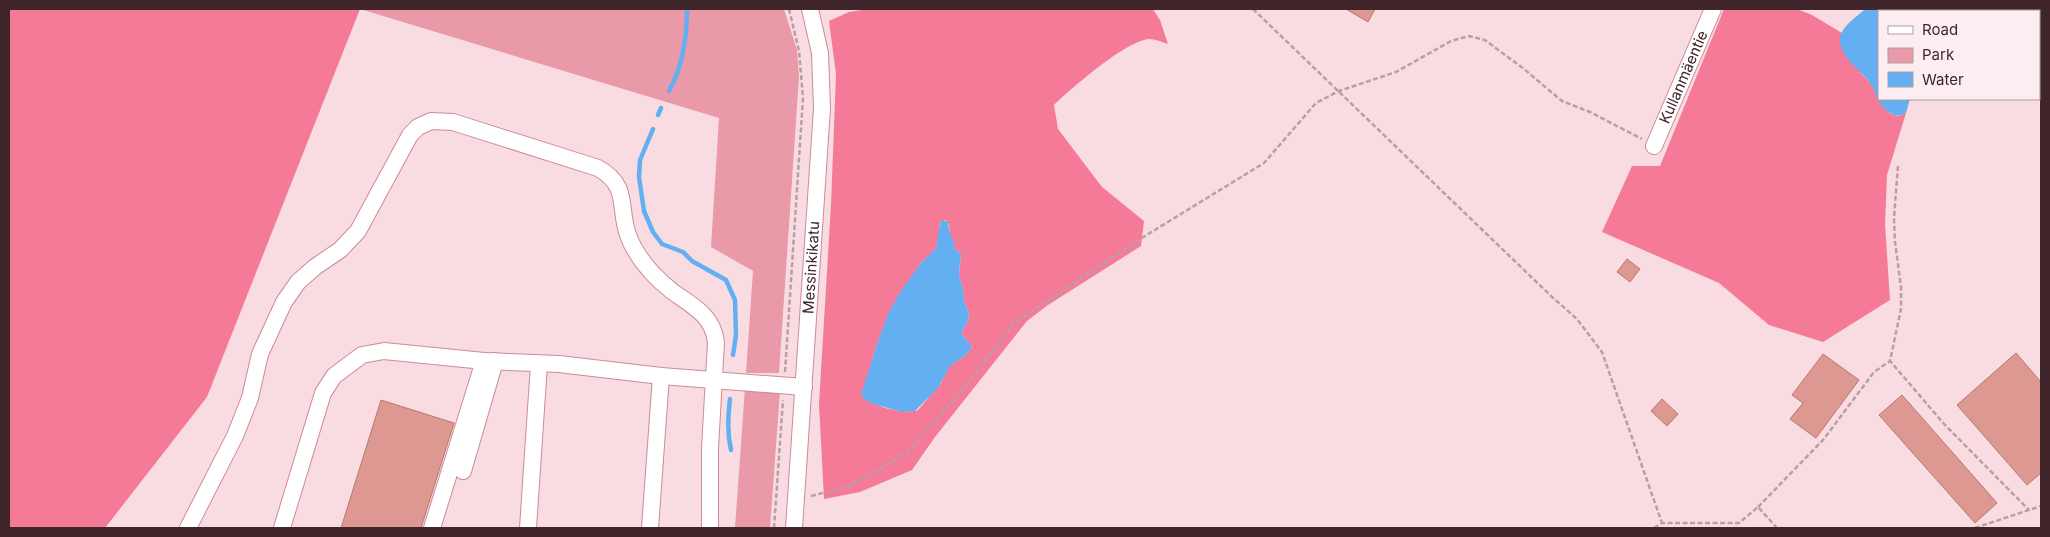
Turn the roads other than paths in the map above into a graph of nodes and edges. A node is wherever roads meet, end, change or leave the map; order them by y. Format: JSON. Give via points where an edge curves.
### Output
{"nodes":[{"id":1,"x":810,"y":9,"type":"edge"},
{"id":2,"x":1713,"y":9,"type":"edge"},
{"id":3,"x":1654,"y":146,"type":"road end"},
{"id":4,"x":489,"y":361,"type":"junction"},
{"id":5,"x":539,"y":364,"type":"junction"},
{"id":6,"x":661,"y":376,"type":"junction"},
{"id":7,"x":714,"y":379,"type":"junction"},
{"id":8,"x":804,"y":387,"type":"junction"},
{"id":9,"x":463,"y":471,"type":"dead end"},
{"id":10,"x":188,"y":528,"type":"edge"},
{"id":11,"x":282,"y":528,"type":"edge"},
{"id":12,"x":432,"y":528,"type":"edge"},
{"id":13,"x":528,"y":528,"type":"edge"},
{"id":14,"x":650,"y":528,"type":"edge"},
{"id":15,"x":710,"y":528,"type":"edge"},
{"id":16,"x":794,"y":528,"type":"edge"}],
"edges":[{"from":1,"to":8,"type":"street","name":"Messinkikatu","via":[[820,53],[822,108]]},
{"from":2,"to":3,"type":"street","name":"Kullanmäentie"},
{"from":4,"to":5,"type":"street"},
{"from":4,"to":9,"type":"street"},
{"from":4,"to":11,"type":"street","via":[[384,351],[362,355],[334,376],[323,393]]},
{"from":4,"to":12,"type":"street"},
{"from":5,"to":6,"type":"street"},
{"from":5,"to":13,"type":"street"},
{"from":6,"to":7,"type":"street"},
{"from":6,"to":14,"type":"street"},
{"from":7,"to":8,"type":"street"},
{"from":7,"to":10,"type":"street","via":[[716,342],[712,326],[696,306],[659,279],[634,248],[627,233],[615,179],[598,168],[473,127],[431,121],[410,135],[358,231],[340,250],[298,282],[284,302],[260,354],[250,398],[235,436]]},
{"from":7,"to":15,"type":"street"},
{"from":8,"to":16,"type":"street","name":"Messinkikatu"}]}
